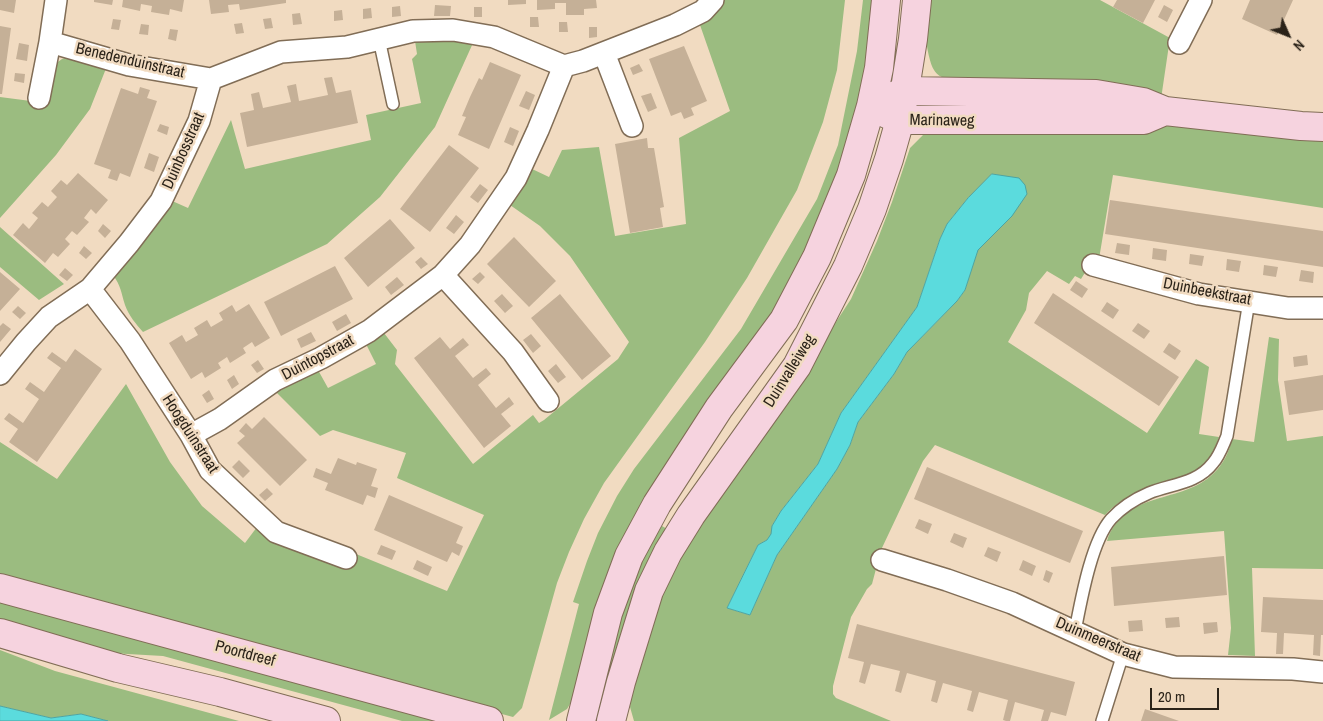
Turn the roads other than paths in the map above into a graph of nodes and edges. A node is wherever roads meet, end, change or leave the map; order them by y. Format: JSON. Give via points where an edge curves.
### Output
{"nodes":[{"id":1,"x":56,"y":0,"type":"edge"},
{"id":2,"x":713,"y":0,"type":"edge"},
{"id":3,"x":886,"y":0,"type":"edge"},
{"id":4,"x":917,"y":0,"type":"edge"},
{"id":5,"x":1201,"y":0,"type":"edge"},
{"id":6,"x":379,"y":39,"type":"junction"},
{"id":7,"x":50,"y":42,"type":"junction"},
{"id":8,"x":1179,"y":44,"type":"dead end"},
{"id":9,"x":604,"y":53,"type":"junction"},
{"id":10,"x":564,"y":66,"type":"junction"},
{"id":11,"x":211,"y":79,"type":"junction"},
{"id":12,"x":905,"y":91,"type":"junction"},
{"id":13,"x":39,"y":98,"type":"dead end"},
{"id":14,"x":392,"y":104,"type":"dead end"},
{"id":15,"x":871,"y":106,"type":"junction"},
{"id":16,"x":1165,"y":111,"type":"junction"},
{"id":17,"x":900,"y":120,"type":"junction"},
{"id":18,"x":632,"y":126,"type":"dead end"},
{"id":19,"x":1323,"y":127,"type":"edge"},
{"id":20,"x":1093,"y":265,"type":"dead end"},
{"id":21,"x":443,"y":275,"type":"junction"},
{"id":22,"x":90,"y":289,"type":"junction"},
{"id":23,"x":1249,"y":301,"type":"junction"},
{"id":24,"x":1323,"y":308,"type":"edge"},
{"id":25,"x":0,"y":374,"type":"edge"},
{"id":26,"x":548,"y":401,"type":"dead end"},
{"id":27,"x":191,"y":435,"type":"junction"},
{"id":28,"x":346,"y":558,"type":"dead end"},
{"id":29,"x":882,"y":560,"type":"dead end"},
{"id":30,"x":0,"y":588,"type":"edge"},
{"id":31,"x":1075,"y":631,"type":"junction"},
{"id":32,"x":0,"y":634,"type":"edge"},
{"id":33,"x":1123,"y":654,"type":"junction"},
{"id":34,"x":1323,"y":672,"type":"edge"},
{"id":35,"x":326,"y":721,"type":"edge"},
{"id":36,"x":489,"y":721,"type":"edge"},
{"id":37,"x":581,"y":721,"type":"edge"},
{"id":38,"x":611,"y":721,"type":"edge"},
{"id":39,"x":1102,"y":721,"type":"edge"}],
"edges":[{"from":1,"to":7,"type":"street"},
{"from":2,"to":9,"type":"street","via":[[703,11],[676,25]]},
{"from":3,"to":15,"type":"street","name":"Duinvalleiweg","via":[[879,68]]},
{"from":4,"to":12,"type":"street","name":"Duinvalleiweg"},
{"from":5,"to":8,"type":"street"},
{"from":6,"to":10,"type":"street","via":[[407,32],[453,30],[494,37]]},
{"from":6,"to":11,"type":"street","via":[[347,47],[281,52]]},
{"from":6,"to":14,"type":"lane"},
{"from":7,"to":11,"type":"street","name":"Benedenduinstraat","via":[[129,64]]},
{"from":7,"to":13,"type":"street"},
{"from":9,"to":10,"type":"street"},
{"from":9,"to":18,"type":"street"},
{"from":10,"to":21,"type":"street","name":"Duintopstraat","via":[[516,178],[470,245]]},
{"from":11,"to":22,"type":"street","name":"Duinbosstraat","via":[[199,121],[161,201]]},
{"from":12,"to":15,"type":"street","name":"Marinaweg"},
{"from":12,"to":16,"type":"street","name":"Marinaweg","via":[[1096,94],[1143,102]]},
{"from":12,"to":17,"type":"street","name":"Duinvalleiweg"},
{"from":15,"to":17,"type":"street","name":"Marinaweg"},
{"from":15,"to":37,"type":"street","name":"Duinvalleiweg","via":[[851,174],[817,257],[784,320],[719,408],[662,496],[629,556],[608,613]]},
{"from":16,"to":17,"type":"street","name":"Marinaweg","via":[[1144,120]]},
{"from":16,"to":19,"type":"street","name":"Marinaweg"},
{"from":17,"to":38,"type":"street","name":"Duinvalleiweg","via":[[872,209],[848,266],[797,366],[691,515],[649,591]]},
{"from":20,"to":23,"type":"street","name":"Duinbeekstraat","via":[[1199,294]]},
{"from":21,"to":26,"type":"street","via":[[513,352]]},
{"from":21,"to":27,"type":"street","name":"Duintopstraat","via":[[369,331],[275,380]]},
{"from":22,"to":25,"type":"street","name":"Duinbosstraat","via":[[49,317]]},
{"from":22,"to":27,"type":"street","name":"Hoogduinstraat","via":[[130,341]]},
{"from":23,"to":24,"type":"street","name":"Duinbeekstraat","via":[[1288,308]]},
{"from":23,"to":31,"type":"lane","via":[[1227,436],[1219,454],[1213,464],[1193,480],[1148,493],[1128,504],[1110,520],[1099,539]]},
{"from":27,"to":28,"type":"street","name":"Hoogduinstraat","via":[[210,470],[276,532]]},
{"from":29,"to":31,"type":"street","name":"Duinmeerstraat","via":[[1012,603]]},
{"from":30,"to":36,"type":"street","name":"Poortdreef"},
{"from":31,"to":33,"type":"street","name":"Duinmeerstraat"},
{"from":32,"to":35,"type":"street"},
{"from":33,"to":34,"type":"street","name":"Duinmeerstraat","via":[[1174,668]]},
{"from":33,"to":39,"type":"lane"}]}
